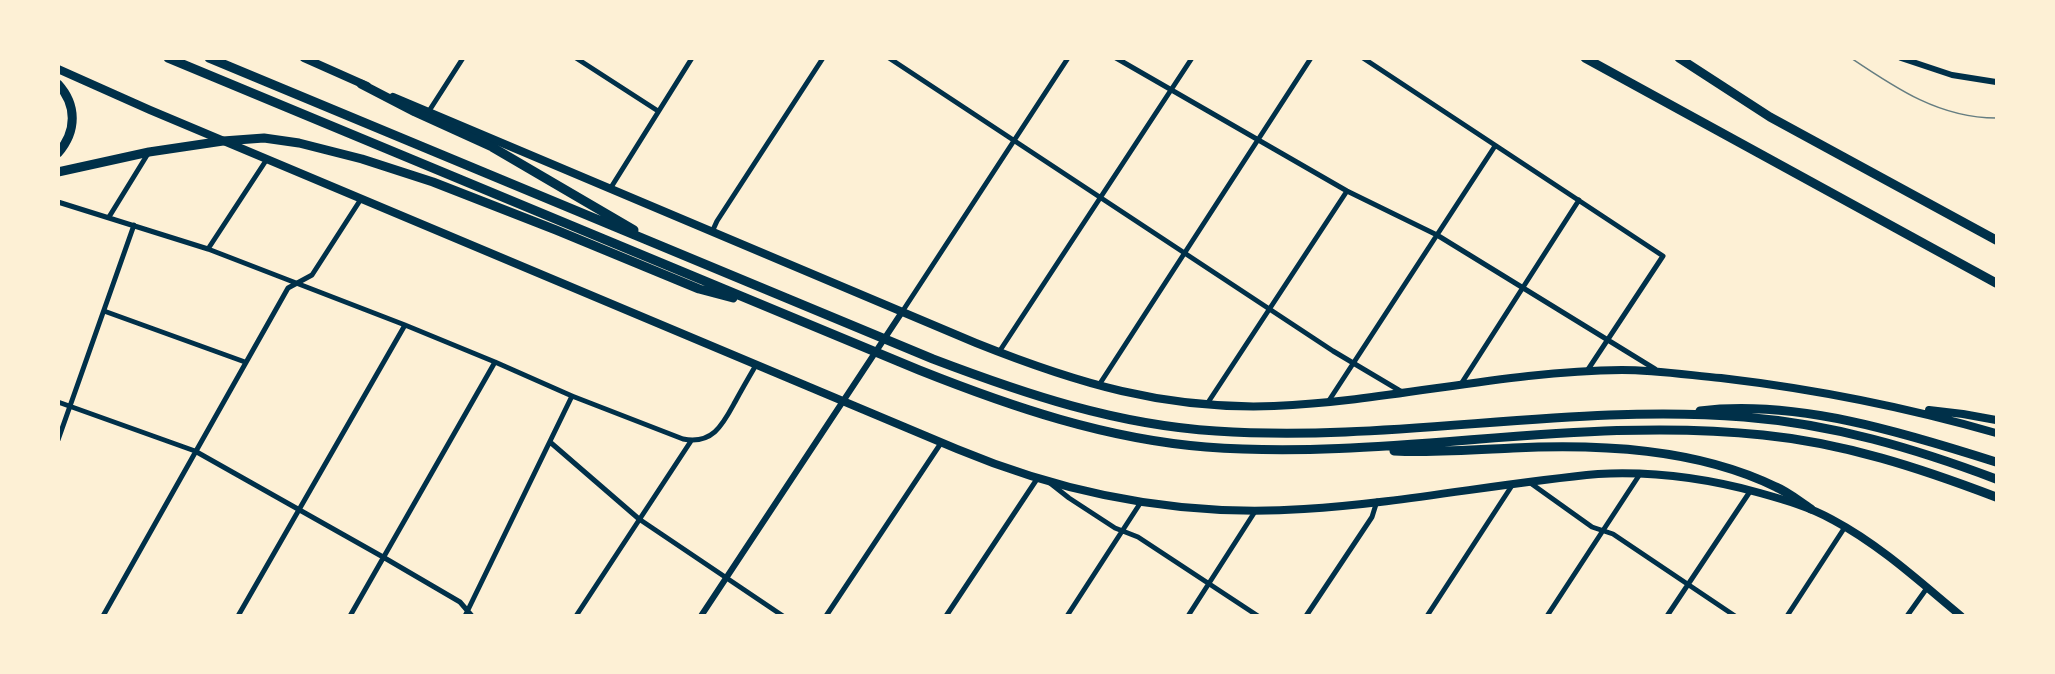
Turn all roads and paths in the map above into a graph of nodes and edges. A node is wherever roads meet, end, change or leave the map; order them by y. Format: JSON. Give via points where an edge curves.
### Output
{"nodes":[{"id":1,"x":168,"y":58,"type":"edge"},
{"id":2,"x":209,"y":58,"type":"edge"},
{"id":3,"x":304,"y":58,"type":"edge"},
{"id":4,"x":463,"y":58,"type":"edge"},
{"id":5,"x":576,"y":58,"type":"edge"},
{"id":6,"x":692,"y":58,"type":"edge"},
{"id":7,"x":823,"y":58,"type":"edge"},
{"id":8,"x":889,"y":58,"type":"edge"},
{"id":9,"x":1068,"y":58,"type":"edge"},
{"id":10,"x":1116,"y":58,"type":"edge"},
{"id":11,"x":1192,"y":58,"type":"edge"},
{"id":12,"x":1311,"y":58,"type":"edge"},
{"id":13,"x":1364,"y":58,"type":"edge"},
{"id":14,"x":1585,"y":58,"type":"edge"},
{"id":15,"x":1679,"y":58,"type":"edge"},
{"id":16,"x":1901,"y":58,"type":"edge"},
{"id":17,"x":58,"y":69,"type":"edge"},
{"id":18,"x":1996,"y":82,"type":"edge"},
{"id":19,"x":58,"y":84,"type":"edge"},
{"id":20,"x":361,"y":84,"type":"junction"},
{"id":21,"x":1172,"y":89,"type":"junction"},
{"id":22,"x":429,"y":111,"type":"junction"},
{"id":23,"x":658,"y":111,"type":"junction"},
{"id":24,"x":1014,"y":140,"type":"junction"},
{"id":25,"x":223,"y":141,"type":"junction"},
{"id":26,"x":1258,"y":141,"type":"junction"},
{"id":27,"x":1495,"y":146,"type":"junction"},
{"id":28,"x":149,"y":152,"type":"junction"},
{"id":29,"x":58,"y":153,"type":"edge"},
{"id":30,"x":267,"y":159,"type":"junction"},
{"id":31,"x":58,"y":172,"type":"edge"},
{"id":32,"x":610,"y":189,"type":"junction"},
{"id":33,"x":1347,"y":191,"type":"junction"},
{"id":34,"x":1101,"y":197,"type":"junction"},
{"id":35,"x":361,"y":199,"type":"junction"},
{"id":36,"x":1579,"y":200,"type":"junction"},
{"id":37,"x":58,"y":202,"type":"edge"},
{"id":38,"x":109,"y":217,"type":"junction"},
{"id":39,"x":134,"y":225,"type":"junction"},
{"id":40,"x":712,"y":232,"type":"junction"},
{"id":41,"x":1437,"y":236,"type":"junction"},
{"id":42,"x":1996,"y":240,"type":"edge"},
{"id":43,"x":208,"y":249,"type":"junction"},
{"id":44,"x":668,"y":249,"type":"junction"},
{"id":45,"x":1185,"y":254,"type":"junction"},
{"id":46,"x":298,"y":283,"type":"junction"},
{"id":47,"x":1996,"y":283,"type":"edge"},
{"id":48,"x":1521,"y":289,"type":"junction"},
{"id":49,"x":767,"y":307,"type":"junction"},
{"id":50,"x":1269,"y":309,"type":"junction"},
{"id":51,"x":104,"y":311,"type":"junction"},
{"id":52,"x":902,"y":312,"type":"junction"},
{"id":53,"x":405,"y":325,"type":"junction"},
{"id":54,"x":1609,"y":340,"type":"junction"},
{"id":55,"x":999,"y":352,"type":"junction"},
{"id":56,"x":245,"y":362,"type":"junction"},
{"id":57,"x":495,"y":362,"type":"junction"},
{"id":58,"x":1354,"y":362,"type":"junction"},
{"id":59,"x":756,"y":365,"type":"junction"},
{"id":60,"x":1587,"y":372,"type":"junction"},
{"id":61,"x":1660,"y":373,"type":"junction"},
{"id":62,"x":1461,"y":384,"type":"junction"},
{"id":63,"x":1098,"y":387,"type":"junction"},
{"id":64,"x":1402,"y":392,"type":"junction"},
{"id":65,"x":572,"y":396,"type":"junction"},
{"id":66,"x":843,"y":401,"type":"junction"},
{"id":67,"x":58,"y":402,"type":"edge"},
{"id":68,"x":1328,"y":402,"type":"junction"},
{"id":69,"x":1207,"y":404,"type":"junction"},
{"id":70,"x":71,"y":406,"type":"junction"},
{"id":71,"x":1898,"y":407,"type":"junction"},
{"id":72,"x":1663,"y":415,"type":"junction"},
{"id":73,"x":1996,"y":420,"type":"edge"},
{"id":74,"x":1996,"y":433,"type":"edge"},
{"id":75,"x":58,"y":440,"type":"edge"},
{"id":76,"x":691,"y":441,"type":"junction"},
{"id":77,"x":550,"y":442,"type":"junction"},
{"id":78,"x":941,"y":443,"type":"junction"},
{"id":79,"x":1335,"y":448,"type":"junction"},
{"id":80,"x":195,"y":451,"type":"junction"},
{"id":81,"x":1996,"y":462,"type":"edge"},
{"id":82,"x":1641,"y":473,"type":"junction"},
{"id":83,"x":1037,"y":479,"type":"junction"},
{"id":84,"x":1996,"y":479,"type":"edge"},
{"id":85,"x":1049,"y":482,"type":"junction"},
{"id":86,"x":1529,"y":482,"type":"junction"},
{"id":87,"x":1514,"y":483,"type":"junction"},
{"id":88,"x":1751,"y":490,"type":"junction"},
{"id":89,"x":1996,"y":497,"type":"edge"},
{"id":90,"x":1377,"y":501,"type":"junction"},
{"id":91,"x":1141,"y":502,"type":"junction"},
{"id":92,"x":299,"y":508,"type":"junction"},
{"id":93,"x":1811,"y":509,"type":"junction"},
{"id":94,"x":1256,"y":510,"type":"junction"},
{"id":95,"x":639,"y":519,"type":"junction"},
{"id":96,"x":1845,"y":527,"type":"junction"},
{"id":97,"x":1123,"y":531,"type":"junction"},
{"id":98,"x":1603,"y":531,"type":"junction"},
{"id":99,"x":383,"y":557,"type":"junction"},
{"id":100,"x":726,"y":578,"type":"junction"},
{"id":101,"x":1209,"y":584,"type":"junction"},
{"id":102,"x":1688,"y":584,"type":"junction"},
{"id":103,"x":1927,"y":588,"type":"junction"},
{"id":104,"x":468,"y":614,"type":"edge"},
{"id":105,"x":103,"y":615,"type":"edge"},
{"id":106,"x":238,"y":615,"type":"edge"},
{"id":107,"x":350,"y":615,"type":"edge"},
{"id":108,"x":576,"y":615,"type":"edge"},
{"id":109,"x":701,"y":615,"type":"edge"},
{"id":110,"x":783,"y":615,"type":"edge"},
{"id":111,"x":826,"y":615,"type":"edge"},
{"id":112,"x":946,"y":615,"type":"edge"},
{"id":113,"x":1067,"y":615,"type":"edge"},
{"id":114,"x":1188,"y":615,"type":"edge"},
{"id":115,"x":1258,"y":615,"type":"edge"},
{"id":116,"x":1306,"y":615,"type":"edge"},
{"id":117,"x":1427,"y":615,"type":"edge"},
{"id":118,"x":1547,"y":615,"type":"edge"},
{"id":119,"x":1667,"y":615,"type":"edge"},
{"id":120,"x":1735,"y":615,"type":"edge"},
{"id":121,"x":1787,"y":615,"type":"edge"},
{"id":122,"x":1907,"y":615,"type":"edge"},
{"id":123,"x":1961,"y":615,"type":"edge"}],
"edges":[{"from":1,"to":49,"type":"highway"},
{"from":2,"to":44,"type":"highway"},
{"from":3,"to":20,"type":"main road"},
{"from":4,"to":22,"type":"street"},
{"from":5,"to":23,"type":"street"},
{"from":6,"to":23,"type":"street"},
{"from":7,"to":40,"type":"street"},
{"from":8,"to":24,"type":"street"},
{"from":9,"to":24,"type":"street"},
{"from":10,"to":21,"type":"street"},
{"from":11,"to":21,"type":"street"},
{"from":12,"to":26,"type":"street"},
{"from":13,"to":27,"type":"street"},
{"from":14,"to":47,"type":"highway"},
{"from":15,"to":42,"type":"highway","via":[[1770,117]]},
{"from":16,"to":18,"type":"street","via":[[1952,75]]},
{"from":17,"to":25,"type":"main road"},
{"from":19,"to":29,"type":"highway","via":[[70,100],[73,118],[69,137]]},
{"from":20,"to":22,"type":"main road"},
{"from":20,"to":44,"type":"highway","via":[[492,147]]},
{"from":21,"to":26,"type":"street"},
{"from":21,"to":34,"type":"street"},
{"from":22,"to":32,"type":"main road"},
{"from":23,"to":32,"type":"street"},
{"from":24,"to":34,"type":"street"},
{"from":24,"to":52,"type":"street"},
{"from":25,"to":28,"type":"highway"},
{"from":25,"to":30,"type":"main road"},
{"from":25,"to":49,"type":"highway","via":[[264,138],[373,162],[471,196],[699,289]]},
{"from":26,"to":33,"type":"street"},
{"from":26,"to":45,"type":"street"},
{"from":27,"to":36,"type":"street"},
{"from":27,"to":41,"type":"street"},
{"from":28,"to":31,"type":"highway"},
{"from":28,"to":38,"type":"street"},
{"from":30,"to":35,"type":"main road"},
{"from":30,"to":43,"type":"street"},
{"from":32,"to":40,"type":"main road"},
{"from":33,"to":41,"type":"street"},
{"from":33,"to":50,"type":"street"},
{"from":34,"to":45,"type":"street"},
{"from":34,"to":55,"type":"street"},
{"from":35,"to":46,"type":"street","via":[[312,274]]},
{"from":35,"to":59,"type":"main road"},
{"from":36,"to":48,"type":"street"},
{"from":36,"to":54,"type":"street","via":[[1663,256]]},
{"from":37,"to":38,"type":"street"},
{"from":38,"to":39,"type":"street"},
{"from":39,"to":43,"type":"street"},
{"from":39,"to":51,"type":"street"},
{"from":40,"to":52,"type":"main road"},
{"from":41,"to":48,"type":"street"},
{"from":41,"to":58,"type":"street"},
{"from":43,"to":46,"type":"street"},
{"from":44,"to":72,"type":"highway","via":[[1009,387],[1093,413],[1154,425],[1232,432],[1324,433]]},
{"from":45,"to":50,"type":"street"},
{"from":45,"to":63,"type":"street"},
{"from":46,"to":53,"type":"street"},
{"from":46,"to":56,"type":"street","via":[[288,288]]},
{"from":48,"to":54,"type":"street"},
{"from":48,"to":62,"type":"street"},
{"from":49,"to":79,"type":"highway","via":[[949,382],[1097,430],[1203,446]]},
{"from":50,"to":58,"type":"street"},
{"from":50,"to":69,"type":"street"},
{"from":51,"to":56,"type":"street"},
{"from":51,"to":70,"type":"street"},
{"from":52,"to":55,"type":"main road"},
{"from":52,"to":66,"type":"street"},
{"from":53,"to":57,"type":"street"},
{"from":53,"to":92,"type":"street"},
{"from":54,"to":60,"type":"street"},
{"from":54,"to":61,"type":"street"},
{"from":55,"to":63,"type":"main road"},
{"from":56,"to":80,"type":"street"},
{"from":57,"to":65,"type":"street"},
{"from":57,"to":99,"type":"street"},
{"from":58,"to":64,"type":"street"},
{"from":58,"to":68,"type":"street"},
{"from":59,"to":66,"type":"main road"},
{"from":59,"to":76,"type":"street","via":[[723,424],[708,436]]},
{"from":60,"to":61,"type":"main road"},
{"from":60,"to":62,"type":"main road"},
{"from":61,"to":71,"type":"main road","via":[[1783,386]]},
{"from":62,"to":64,"type":"main road"},
{"from":63,"to":69,"type":"main road"},
{"from":64,"to":68,"type":"main road"},
{"from":65,"to":76,"type":"street"},
{"from":65,"to":77,"type":"street"},
{"from":66,"to":78,"type":"main road"},
{"from":66,"to":100,"type":"street"},
{"from":67,"to":70,"type":"street"},
{"from":68,"to":69,"type":"main road","via":[[1272,406]]},
{"from":70,"to":75,"type":"street"},
{"from":70,"to":80,"type":"street"},
{"from":71,"to":73,"type":"main road"},
{"from":71,"to":74,"type":"main road"},
{"from":72,"to":81,"type":"highway","via":[[1729,407],[1812,416],[1879,429]]},
{"from":72,"to":84,"type":"highway","via":[[1756,418],[1833,429],[1915,450]]},
{"from":76,"to":95,"type":"street"},
{"from":77,"to":95,"type":"street"},
{"from":77,"to":104,"type":"street"},
{"from":78,"to":83,"type":"main road"},
{"from":78,"to":111,"type":"street"},
{"from":79,"to":89,"type":"highway","via":[[1598,432],[1729,432],[1811,441],[1859,452]]},
{"from":79,"to":93,"type":"highway","via":[[1430,453],[1560,447],[1650,452],[1739,472],[1778,487]]},
{"from":80,"to":92,"type":"street"},
{"from":80,"to":105,"type":"street"},
{"from":82,"to":86,"type":"main road"},
{"from":82,"to":88,"type":"main road","via":[[1702,479]]},
{"from":82,"to":98,"type":"street"},
{"from":83,"to":85,"type":"main road"},
{"from":83,"to":112,"type":"street"},
{"from":85,"to":91,"type":"main road"},
{"from":85,"to":97,"type":"street"},
{"from":86,"to":87,"type":"main road"},
{"from":86,"to":98,"type":"street"},
{"from":87,"to":90,"type":"main road"},
{"from":87,"to":117,"type":"street"},
{"from":88,"to":93,"type":"main road"},
{"from":88,"to":102,"type":"street"},
{"from":90,"to":94,"type":"main road"},
{"from":90,"to":116,"type":"street","via":[[1372,517]]},
{"from":91,"to":94,"type":"main road"},
{"from":91,"to":97,"type":"street"},
{"from":92,"to":99,"type":"street"},
{"from":92,"to":106,"type":"street"},
{"from":93,"to":96,"type":"main road"},
{"from":94,"to":101,"type":"street"},
{"from":95,"to":100,"type":"street"},
{"from":95,"to":108,"type":"street"},
{"from":96,"to":103,"type":"main road"},
{"from":96,"to":121,"type":"street"},
{"from":97,"to":101,"type":"street"},
{"from":97,"to":113,"type":"street"},
{"from":98,"to":102,"type":"street"},
{"from":98,"to":118,"type":"street"},
{"from":99,"to":104,"type":"street","via":[[460,602]]},
{"from":99,"to":107,"type":"street"},
{"from":100,"to":109,"type":"street"},
{"from":100,"to":110,"type":"street"},
{"from":101,"to":114,"type":"street"},
{"from":101,"to":115,"type":"street"},
{"from":102,"to":119,"type":"street"},
{"from":102,"to":120,"type":"street"},
{"from":103,"to":122,"type":"street"},
{"from":103,"to":123,"type":"main road"}]}
